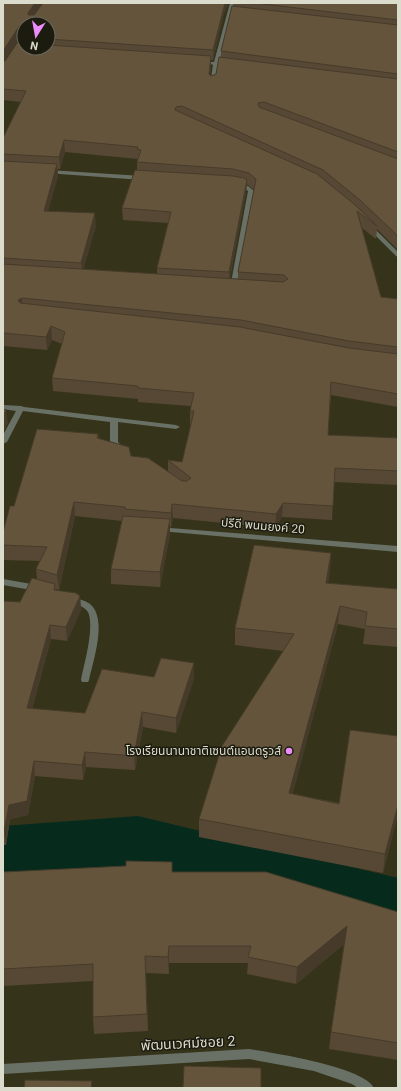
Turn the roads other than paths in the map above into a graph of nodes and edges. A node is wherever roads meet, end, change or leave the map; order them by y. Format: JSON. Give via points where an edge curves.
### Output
{"nodes":[{"id":1,"x":232,"y":3,"type":"edge"},
{"id":2,"x":228,"y":13,"type":"junction"},
{"id":3,"x":236,"y":14,"type":"edge"},
{"id":4,"x":15,"y":50,"type":"edge"},
{"id":5,"x":208,"y":63,"type":"edge"},
{"id":6,"x":216,"y":64,"type":"junction"},
{"id":7,"x":232,"y":66,"type":"edge"},
{"id":8,"x":4,"y":68,"type":"edge"},
{"id":9,"x":212,"y":84,"type":"edge"},
{"id":10,"x":43,"y":171,"type":"edge"},
{"id":11,"x":146,"y":178,"type":"edge"},
{"id":12,"x":233,"y":184,"type":"edge"},
{"id":13,"x":366,"y":224,"type":"edge"},
{"id":14,"x":398,"y":255,"type":"edge"},
{"id":15,"x":226,"y":288,"type":"edge"},
{"id":16,"x":233,"y":288,"type":"junction"},
{"id":17,"x":240,"y":289,"type":"edge"},
{"id":18,"x":3,"y":407,"type":"edge"},
{"id":19,"x":21,"y":408,"type":"junction"},
{"id":20,"x":114,"y":420,"type":"junction"},
{"id":21,"x":176,"y":426,"type":"dead end"},
{"id":22,"x":3,"y":442,"type":"edge"},
{"id":23,"x":132,"y":457,"type":"edge"},
{"id":24,"x":150,"y":529,"type":"edge"},
{"id":25,"x":398,"y":549,"type":"edge"},
{"id":26,"x":3,"y":582,"type":"edge"},
{"id":27,"x":43,"y":590,"type":"edge"},
{"id":28,"x":62,"y":596,"type":"edge"},
{"id":29,"x":85,"y":680,"type":"dead end"},
{"id":30,"x":3,"y":1068,"type":"edge"},
{"id":31,"x":368,"y":1088,"type":"edge"}],
"edges":[{"from":1,"to":2,"type":"street"},
{"from":2,"to":3,"type":"street"},
{"from":2,"to":6,"type":"street"},
{"from":4,"to":8,"type":"street"},
{"from":5,"to":6,"type":"street"},
{"from":6,"to":7,"type":"street"},
{"from":6,"to":9,"type":"street"},
{"from":10,"to":11,"type":"street"},
{"from":12,"to":16,"type":"street","via":[[251,191]]},
{"from":13,"to":14,"type":"street"},
{"from":15,"to":16,"type":"street"},
{"from":16,"to":17,"type":"street"},
{"from":18,"to":19,"type":"street"},
{"from":19,"to":20,"type":"street"},
{"from":19,"to":22,"type":"street"},
{"from":20,"to":21,"type":"street"},
{"from":20,"to":23,"type":"street","via":[[114,442]]},
{"from":24,"to":25,"type":"street","name":"ปรีดี พนมยงค์ 20"},
{"from":26,"to":27,"type":"street"},
{"from":28,"to":29,"type":"street","via":[[87,606],[94,615],[95,630]]},
{"from":30,"to":31,"type":"street","name":"พัฒนเวศม์ซอย 2","via":[[249,1054],[314,1066],[356,1080]]}]}
